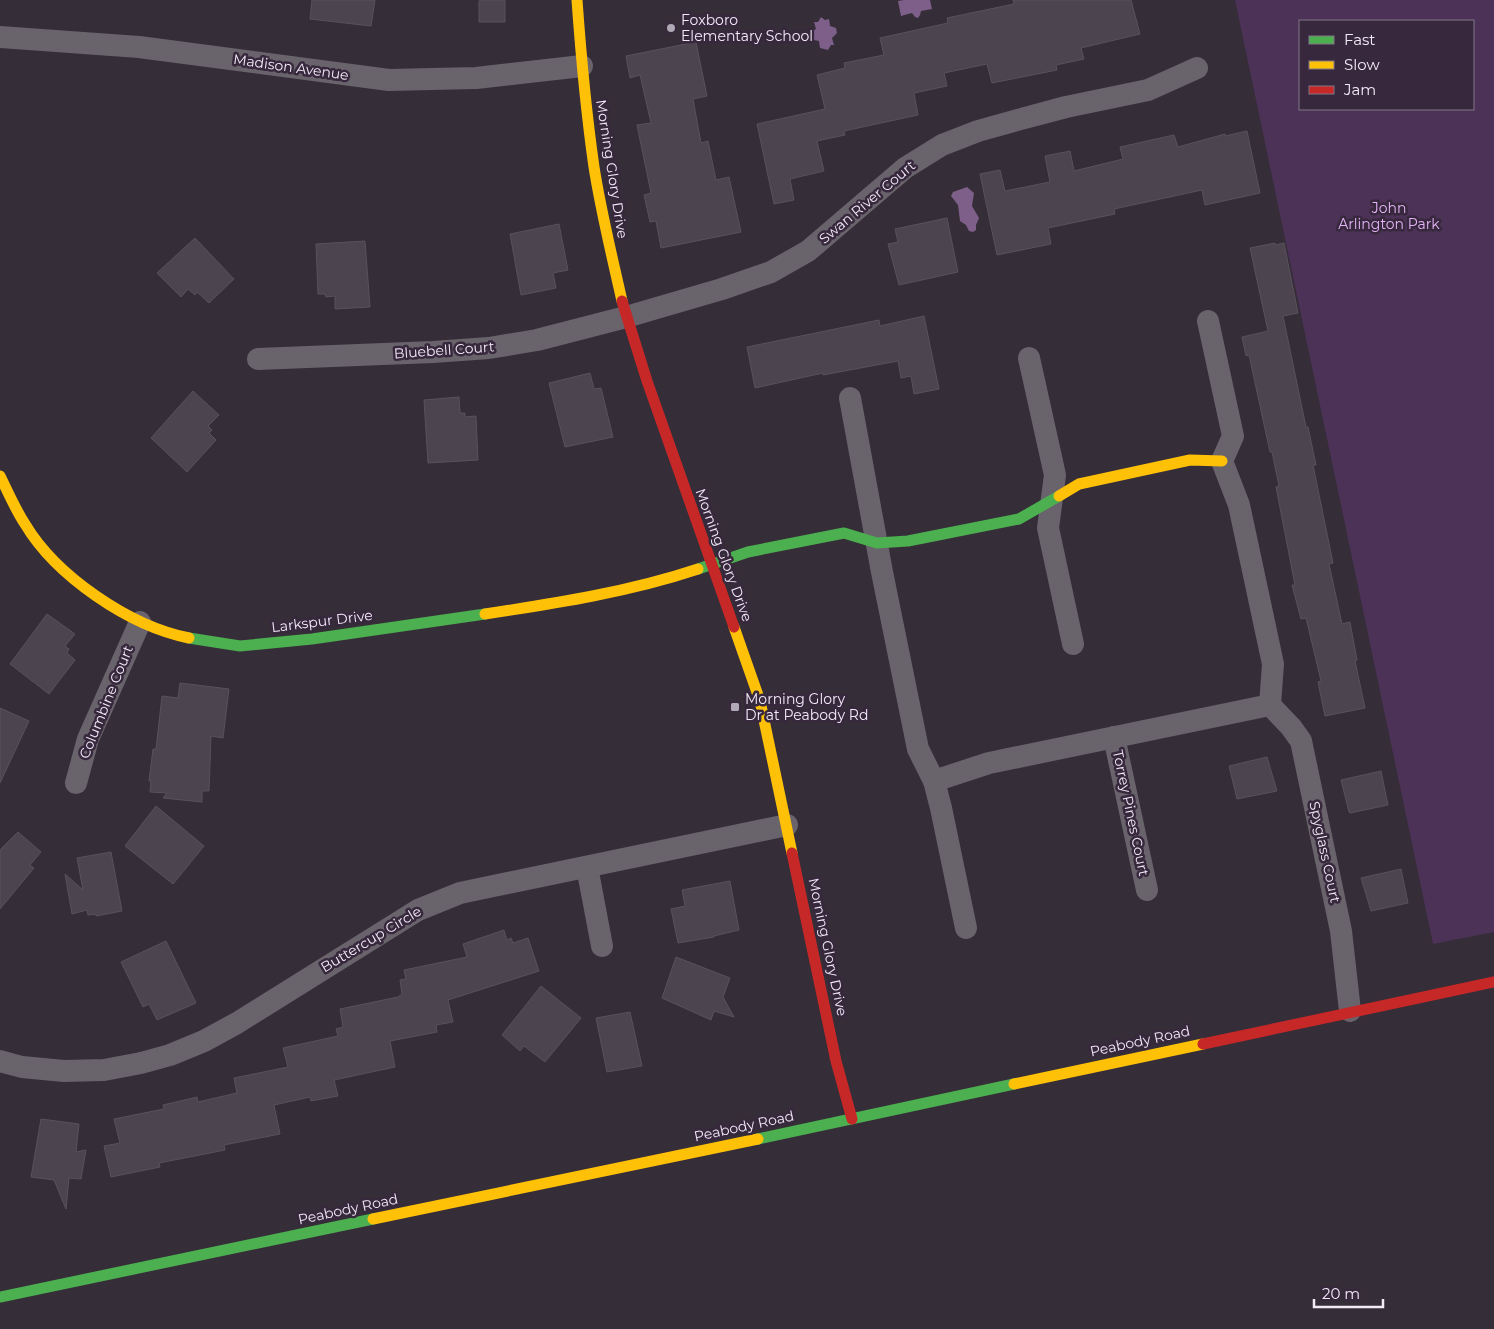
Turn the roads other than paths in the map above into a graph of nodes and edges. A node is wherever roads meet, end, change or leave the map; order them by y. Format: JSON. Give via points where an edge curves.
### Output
{"nodes":[{"id":1,"x":577,"y":0,"type":"edge"},
{"id":2,"x":0,"y":37,"type":"edge"},
{"id":3,"x":582,"y":66,"type":"junction"},
{"id":4,"x":1197,"y":68,"type":"dead end"},
{"id":5,"x":626,"y":317,"type":"junction"},
{"id":6,"x":1208,"y":321,"type":"dead end"},
{"id":7,"x":1029,"y":358,"type":"dead end"},
{"id":8,"x":258,"y":359,"type":"dead end"},
{"id":9,"x":850,"y":398,"type":"dead end"},
{"id":10,"x":1222,"y":461,"type":"junction"},
{"id":11,"x":0,"y":476,"type":"edge"},
{"id":12,"x":1052,"y":501,"type":"junction"},
{"id":13,"x":877,"y":543,"type":"junction"},
{"id":14,"x":712,"y":564,"type":"junction"},
{"id":15,"x":140,"y":622,"type":"junction"},
{"id":16,"x":1073,"y":644,"type":"dead end"},
{"id":17,"x":1270,"y":705,"type":"junction"},
{"id":18,"x":1114,"y":737,"type":"junction"},
{"id":19,"x":934,"y":781,"type":"junction"},
{"id":20,"x":76,"y":783,"type":"dead end"},
{"id":21,"x":788,"y":825,"type":"junction"},
{"id":22,"x":587,"y":867,"type":"junction"},
{"id":23,"x":1147,"y":890,"type":"dead end"},
{"id":24,"x":966,"y":928,"type":"dead end"},
{"id":25,"x":602,"y":946,"type":"dead end"},
{"id":26,"x":1494,"y":982,"type":"edge"},
{"id":27,"x":1350,"y":1012,"type":"junction"},
{"id":28,"x":0,"y":1061,"type":"edge"},
{"id":29,"x":852,"y":1119,"type":"junction"},
{"id":30,"x":0,"y":1297,"type":"edge"}],
"edges":[{"from":1,"to":3,"type":"street","name":"Morning Glory Drive"},
{"from":2,"to":3,"type":"street","name":"Madison Avenue","via":[[139,47],[389,80],[476,78]]},
{"from":3,"to":5,"type":"street","name":"Morning Glory Drive","via":[[594,167]]},
{"from":4,"to":5,"type":"street","name":"Swan River Court","via":[[1148,90],[1021,119],[942,145],[905,168],[808,251],[771,272]]},
{"from":5,"to":8,"type":"street","name":"Bluebell Court","via":[[537,340],[489,348]]},
{"from":5,"to":14,"type":"street","name":"Morning Glory Drive"},
{"from":6,"to":10,"type":"street","via":[[1233,436]]},
{"from":7,"to":12,"type":"street","via":[[1055,475]]},
{"from":9,"to":13,"type":"street"},
{"from":10,"to":12,"type":"street","via":[[1190,460],[1079,484]]},
{"from":10,"to":17,"type":"street","via":[[1239,506],[1273,664]]},
{"from":11,"to":15,"type":"street","name":"Larkspur Drive","via":[[26,525],[58,566],[97,597]]},
{"from":12,"to":13,"type":"street","via":[[1019,519],[908,541]]},
{"from":12,"to":16,"type":"street","via":[[1048,528]]},
{"from":13,"to":14,"type":"street","name":"Larkspur Drive","via":[[844,533],[748,552]]},
{"from":13,"to":19,"type":"street","via":[[918,750]]},
{"from":14,"to":15,"type":"street","name":"Larkspur Drive","via":[[578,600],[312,639],[240,646],[186,638]]},
{"from":14,"to":21,"type":"street","name":"Morning Glory Drive","via":[[760,701]]},
{"from":15,"to":20,"type":"street","name":"Columbine Court","via":[[88,739]]},
{"from":17,"to":18,"type":"street"},
{"from":17,"to":27,"type":"street","name":"Spyglass Court","via":[[1301,741],[1341,930]]},
{"from":18,"to":19,"type":"street","via":[[988,763]]},
{"from":18,"to":23,"type":"street","name":"Torrey Pines Court"},
{"from":19,"to":24,"type":"street"},
{"from":21,"to":22,"type":"street","name":"Buttercup Circle"},
{"from":21,"to":29,"type":"street","name":"Morning Glory Drive","via":[[836,1059]]},
{"from":22,"to":25,"type":"street"},
{"from":22,"to":28,"type":"street","name":"Buttercup Circle","via":[[460,893],[418,910],[237,1022],[170,1055],[104,1070],[64,1071],[22,1067]]},
{"from":26,"to":27,"type":"street","name":"Peabody Road"},
{"from":27,"to":29,"type":"street","name":"Peabody Road"},
{"from":29,"to":30,"type":"street","name":"Peabody Road"}]}
